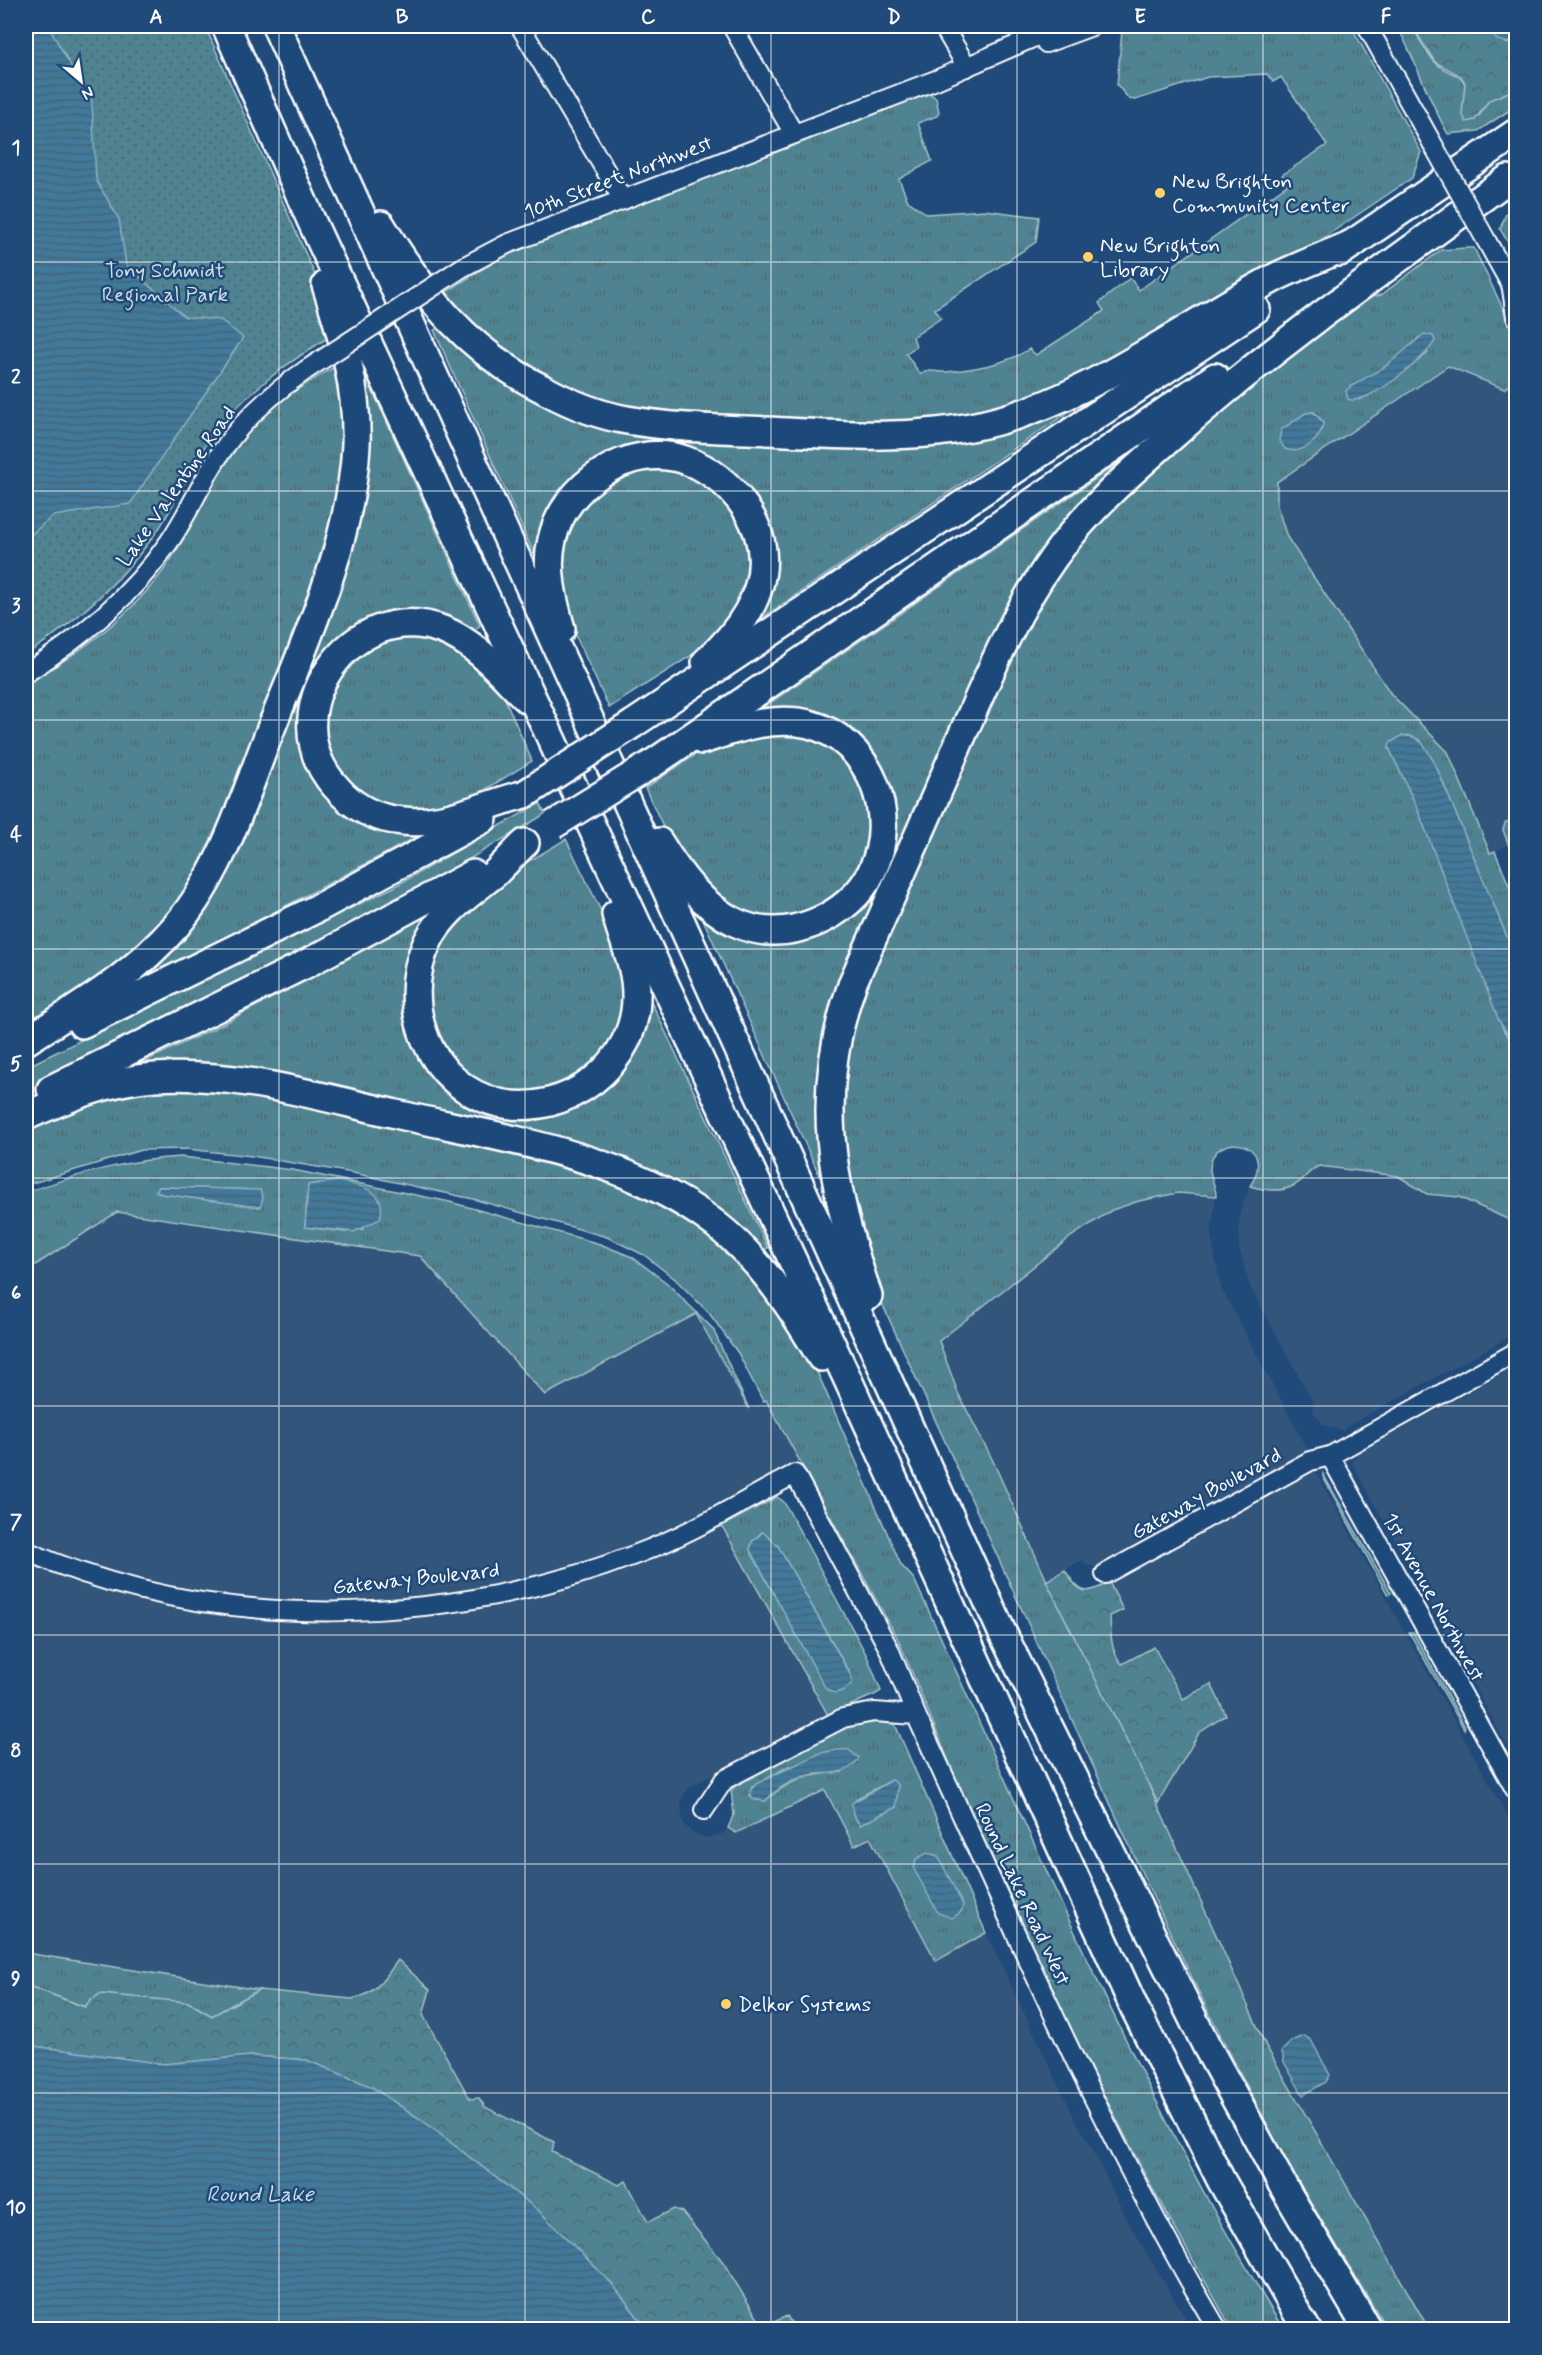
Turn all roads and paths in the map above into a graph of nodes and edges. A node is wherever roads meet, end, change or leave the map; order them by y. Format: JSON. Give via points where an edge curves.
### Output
{"nodes":[{"id":1,"x":226,"y":26,"type":"edge"},
{"id":2,"x":276,"y":26,"type":"edge"},
{"id":3,"x":520,"y":26,"type":"edge"},
{"id":4,"x":732,"y":26,"type":"edge"},
{"id":5,"x":943,"y":26,"type":"edge"},
{"id":6,"x":1060,"y":26,"type":"edge"},
{"id":7,"x":1092,"y":26,"type":"edge"},
{"id":8,"x":1367,"y":26,"type":"edge"},
{"id":9,"x":290,"y":55,"type":"junction"},
{"id":10,"x":967,"y":68,"type":"junction"},
{"id":11,"x":1516,"y":133,"type":"edge"},
{"id":12,"x":794,"y":134,"type":"junction"},
{"id":13,"x":1512,"y":176,"type":"edge"},
{"id":14,"x":623,"y":200,"type":"junction"},
{"id":15,"x":311,"y":220,"type":"junction"},
{"id":16,"x":1354,"y":243,"type":"junction"},
{"id":17,"x":1514,"y":292,"type":"edge"},
{"id":18,"x":1516,"y":317,"type":"edge"},
{"id":19,"x":306,"y":369,"type":"joint"},
{"id":20,"x":26,"y":673,"type":"edge"},
{"id":21,"x":667,"y":701,"type":"junction"},
{"id":22,"x":537,"y":710,"type":"junction"},
{"id":23,"x":591,"y":725,"type":"junction"},
{"id":24,"x":665,"y":756,"type":"junction"},
{"id":25,"x":611,"y":768,"type":"junction"},
{"id":26,"x":525,"y":794,"type":"junction"},
{"id":27,"x":525,"y":843,"type":"junction"},
{"id":28,"x":599,"y":843,"type":"junction"},
{"id":29,"x":26,"y":1041,"type":"edge"},
{"id":30,"x":26,"y":1051,"type":"edge"},
{"id":31,"x":26,"y":1102,"type":"edge"},
{"id":32,"x":26,"y":1116,"type":"edge"},
{"id":33,"x":1516,"y":1352,"type":"edge"},
{"id":34,"x":1330,"y":1456,"type":"junction"},
{"id":35,"x":795,"y":1474,"type":"joint"},
{"id":36,"x":955,"y":1527,"type":"junction"},
{"id":37,"x":26,"y":1551,"type":"edge"},
{"id":38,"x":1106,"y":1574,"type":"dead end"},
{"id":39,"x":962,"y":1630,"type":"junction"},
{"id":40,"x":916,"y":1716,"type":"junction"},
{"id":41,"x":1516,"y":1791,"type":"edge"},
{"id":42,"x":704,"y":1810,"type":"dead end"},
{"id":43,"x":1303,"y":2325,"type":"edge"},
{"id":44,"x":1218,"y":2330,"type":"edge"},
{"id":45,"x":1368,"y":2330,"type":"edge"}],
"edges":[{"from":1,"to":15,"type":"highway"},
{"from":2,"to":9,"type":"highway"},
{"from":3,"to":14,"type":"street"},
{"from":4,"to":12,"type":"street"},
{"from":5,"to":10,"type":"street"},
{"from":6,"to":10,"type":"street","name":"10th Street Northwest","via":[[986,56]]},
{"from":7,"to":10,"type":"street","name":"10th Street Northwest"},
{"from":8,"to":17,"type":"street","bridge":true},
{"from":9,"to":16,"type":"highway","via":[[381,226],[447,319],[487,356],[529,382],[580,407],[627,420],[854,436],[918,435],[983,425],[1068,394],[1278,276]]},
{"from":9,"to":23,"type":"highway"},
{"from":10,"to":12,"type":"street","name":"10th Street Northwest"},
{"from":11,"to":16,"type":"highway"},
{"from":12,"to":14,"type":"street","name":"10th Street Northwest"},
{"from":13,"to":24,"type":"highway"},
{"from":13,"to":36,"type":"highway","via":[[1220,393],[1125,477],[1065,541],[1008,634],[853,982],[832,1069],[829,1115],[835,1179],[871,1307]]},
{"from":14,"to":19,"type":"street","name":"10th Street Northwest","bridge":true,"via":[[507,244],[463,267]]},
{"from":15,"to":22,"type":"highway"},
{"from":15,"to":29,"type":"highway","via":[[317,259],[347,359],[356,427],[347,510],[322,593],[235,821],[194,903],[156,949],[121,980]]},
{"from":16,"to":21,"type":"highway"},
{"from":17,"to":18,"type":"street"},
{"from":19,"to":20,"type":"street","name":"Lake Valentine Road","via":[[271,396],[234,434],[170,541],[129,591],[92,627]]},
{"from":21,"to":23,"type":"highway","via":[[742,623],[758,593],[763,561],[756,526],[732,488],[684,459],[651,457],[612,466],[589,480],[563,511],[551,541],[549,575],[555,605]]},
{"from":21,"to":26,"type":"highway","bridge":true},
{"from":22,"to":26,"type":"highway","via":[[466,642],[442,630],[407,625],[368,634],[345,651],[319,686],[312,710],[311,734],[323,770],[351,802],[374,815],[414,822],[440,820]]},
{"from":22,"to":28,"type":"highway"},
{"from":23,"to":25,"type":"highway"},
{"from":24,"to":25,"type":"highway","via":[[752,724],[780,721],[809,724],[846,744],[868,770],[882,810],[882,835],[872,873],[837,913],[807,926],[772,930],[738,924],[689,885]]},
{"from":24,"to":27,"type":"highway","bridge":true},
{"from":25,"to":36,"type":"highway"},
{"from":26,"to":30,"type":"highway","via":[[337,899]]},
{"from":27,"to":28,"type":"highway","via":[[456,904],[435,930],[421,957],[414,995],[426,1043],[449,1074],[488,1099],[512,1104],[549,1102],[585,1087],[611,1064],[630,1029],[635,982]]},
{"from":27,"to":31,"type":"highway","via":[[302,966]]},
{"from":28,"to":39,"type":"highway"},
{"from":32,"to":39,"type":"highway","via":[[66,1099],[138,1079],[187,1076],[248,1081],[585,1158],[622,1170],[669,1193],[732,1239],[786,1302],[830,1374],[863,1445]]},
{"from":33,"to":34,"type":"street","name":"Gateway Boulevard"},
{"from":34,"to":38,"type":"street","name":"Gateway Boulevard","via":[[1310,1461]]},
{"from":34,"to":41,"type":"street","name":"1st Avenue Northwest"},
{"from":35,"to":37,"type":"street","name":"Gateway Boulevard","via":[[689,1531],[598,1568],[508,1591],[380,1609],[317,1611],[210,1602],[97,1577]]},
{"from":35,"to":40,"type":"street","name":"Round Lake Road West","via":[[889,1649]]},
{"from":36,"to":45,"type":"highway","via":[[1002,1632],[1206,2045]]},
{"from":39,"to":43,"type":"highway","via":[[1158,2057],[1221,2180]]},
{"from":40,"to":42,"type":"street","via":[[874,1712],[843,1718],[724,1779]]},
{"from":40,"to":44,"type":"street","name":"Round Lake Road West","via":[[1100,2113]]}]}
